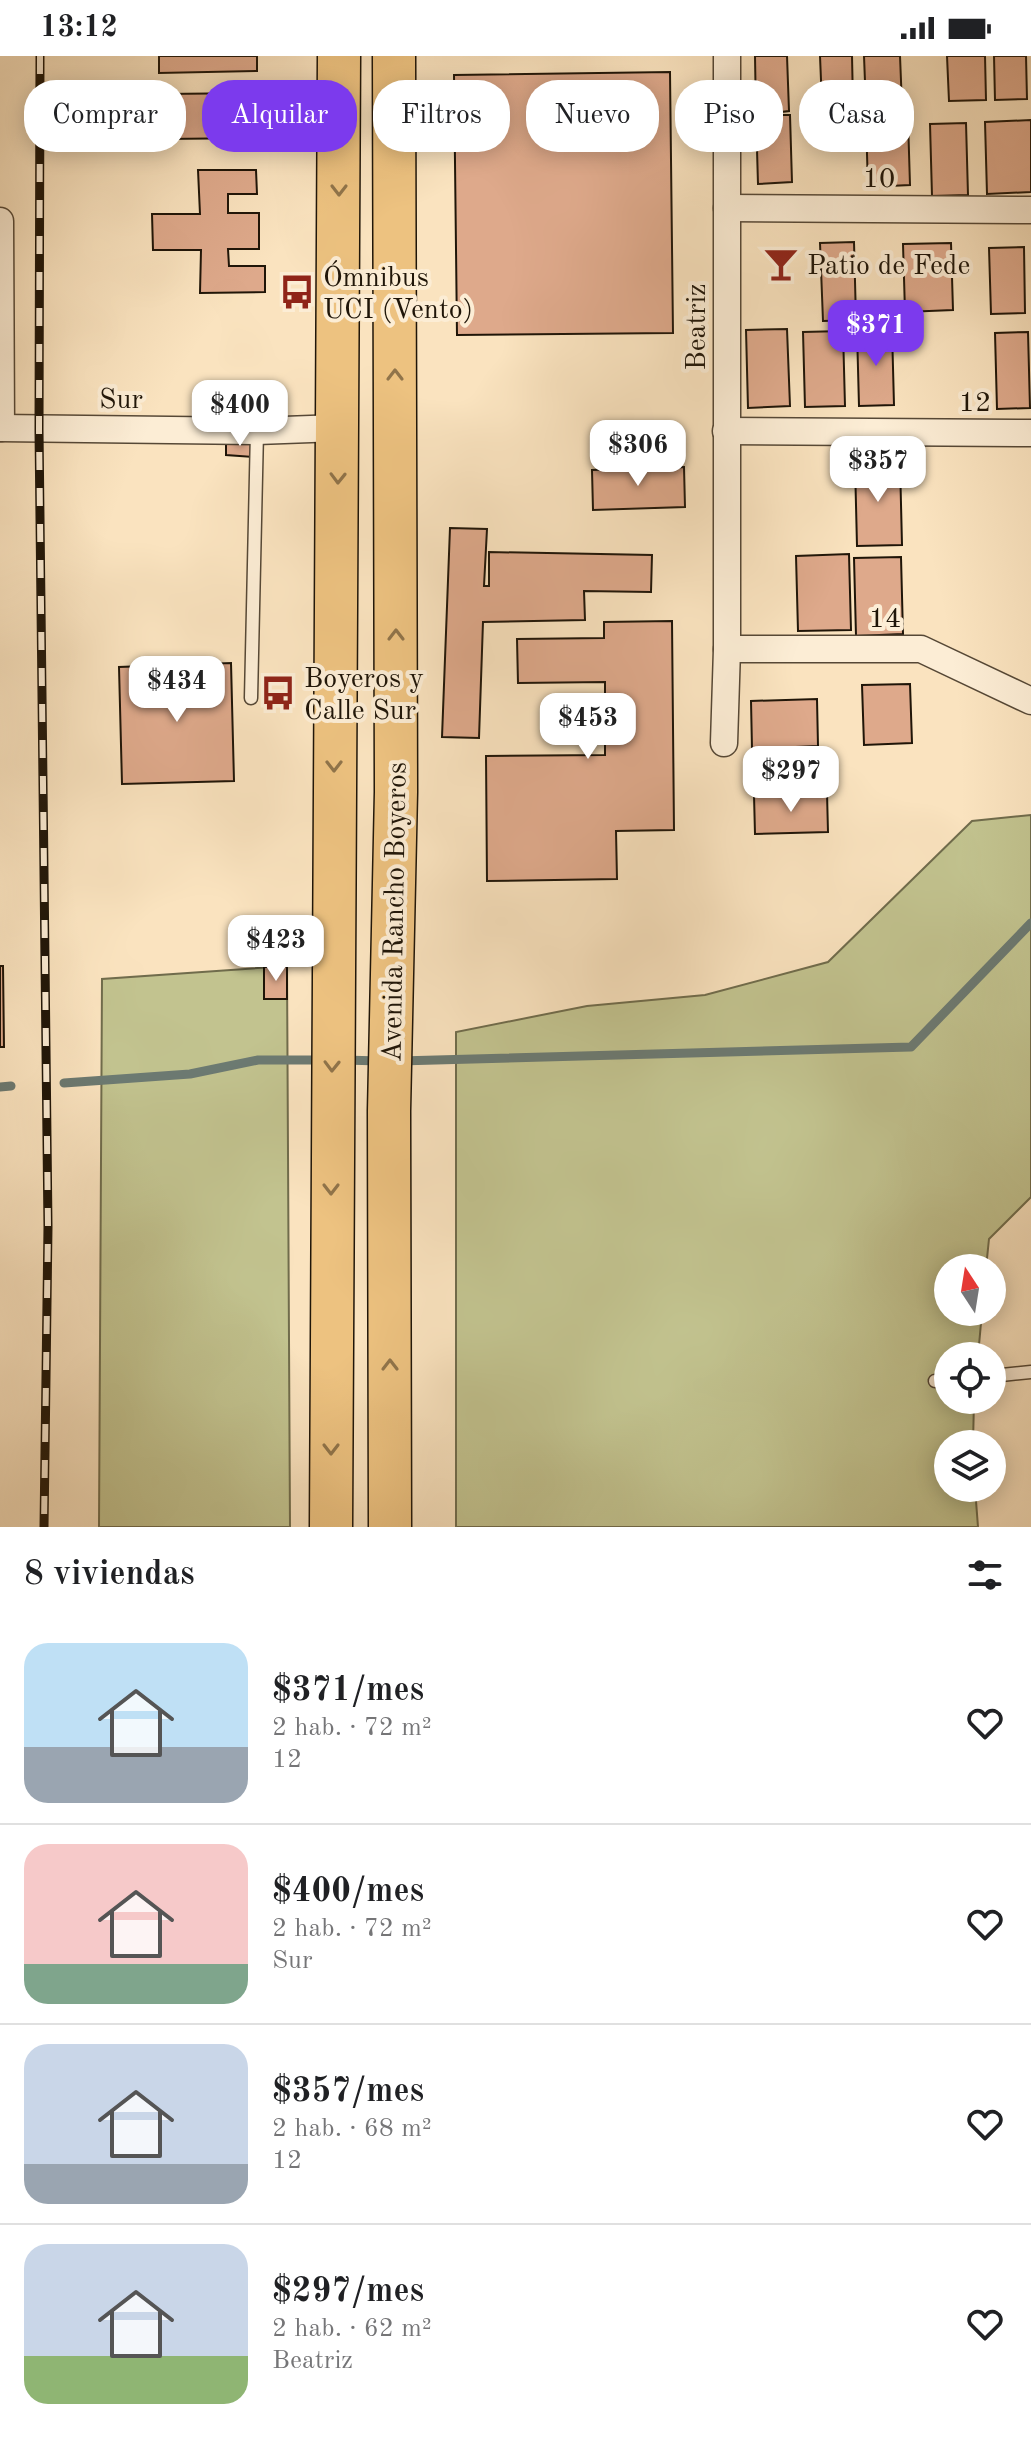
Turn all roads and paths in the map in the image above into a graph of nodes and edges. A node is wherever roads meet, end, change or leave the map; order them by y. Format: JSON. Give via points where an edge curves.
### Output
{"nodes":[{"id":1,"x":339,"y":56,"type":"edge"},
{"id":2,"x":394,"y":56,"type":"edge"},
{"id":3,"x":727,"y":56,"type":"edge"},
{"id":4,"x":727,"y":208,"type":"junction"},
{"id":5,"x":1031,"y":210,"type":"edge"},
{"id":6,"x":0,"y":221,"type":"edge"},
{"id":7,"x":1,"y":428,"type":"edge"},
{"id":8,"x":338,"y":428,"type":"junction"},
{"id":9,"x":257,"y":431,"type":"junction"},
{"id":10,"x":726,"y":431,"type":"junction"},
{"id":11,"x":1031,"y":433,"type":"edge"},
{"id":12,"x":727,"y":649,"type":"junction"},
{"id":13,"x":251,"y":698,"type":"dead end"},
{"id":14,"x":1031,"y":701,"type":"edge"},
{"id":15,"x":724,"y":743,"type":"dead end"},
{"id":16,"x":1031,"y":1372,"type":"edge"},
{"id":17,"x":1006,"y":1375,"type":"edge"},
{"id":18,"x":331,"y":1527,"type":"edge"},
{"id":19,"x":390,"y":1527,"type":"edge"}],
"edges":[{"from":1,"to":8,"type":"highway","name":"Avenida Rancho Boyeros","one_way":true},
{"from":19,"to":2,"type":"highway","name":"Avenida Rancho Boyeros","one_way":true,"via":[[389,1111],[396,792]]},
{"from":3,"to":4,"type":"street","name":"Beatriz"},
{"from":4,"to":5,"type":"street","name":"10"},
{"from":4,"to":10,"type":"street","name":"Beatriz"},
{"from":6,"to":7,"type":"street"},
{"from":7,"to":9,"type":"street","name":"Sur"},
{"from":8,"to":9,"type":"street","name":"Sur"},
{"from":8,"to":18,"type":"highway","name":"Avenida Rancho Boyeros","one_way":true},
{"from":9,"to":13,"type":"lane"},
{"from":10,"to":11,"type":"street","name":"12"},
{"from":10,"to":12,"type":"street","name":"Beatriz"},
{"from":12,"to":14,"type":"street","name":"14","via":[[921,649]]},
{"from":12,"to":15,"type":"street","name":"Beatriz"},
{"from":16,"to":17,"type":"lane"}]}
